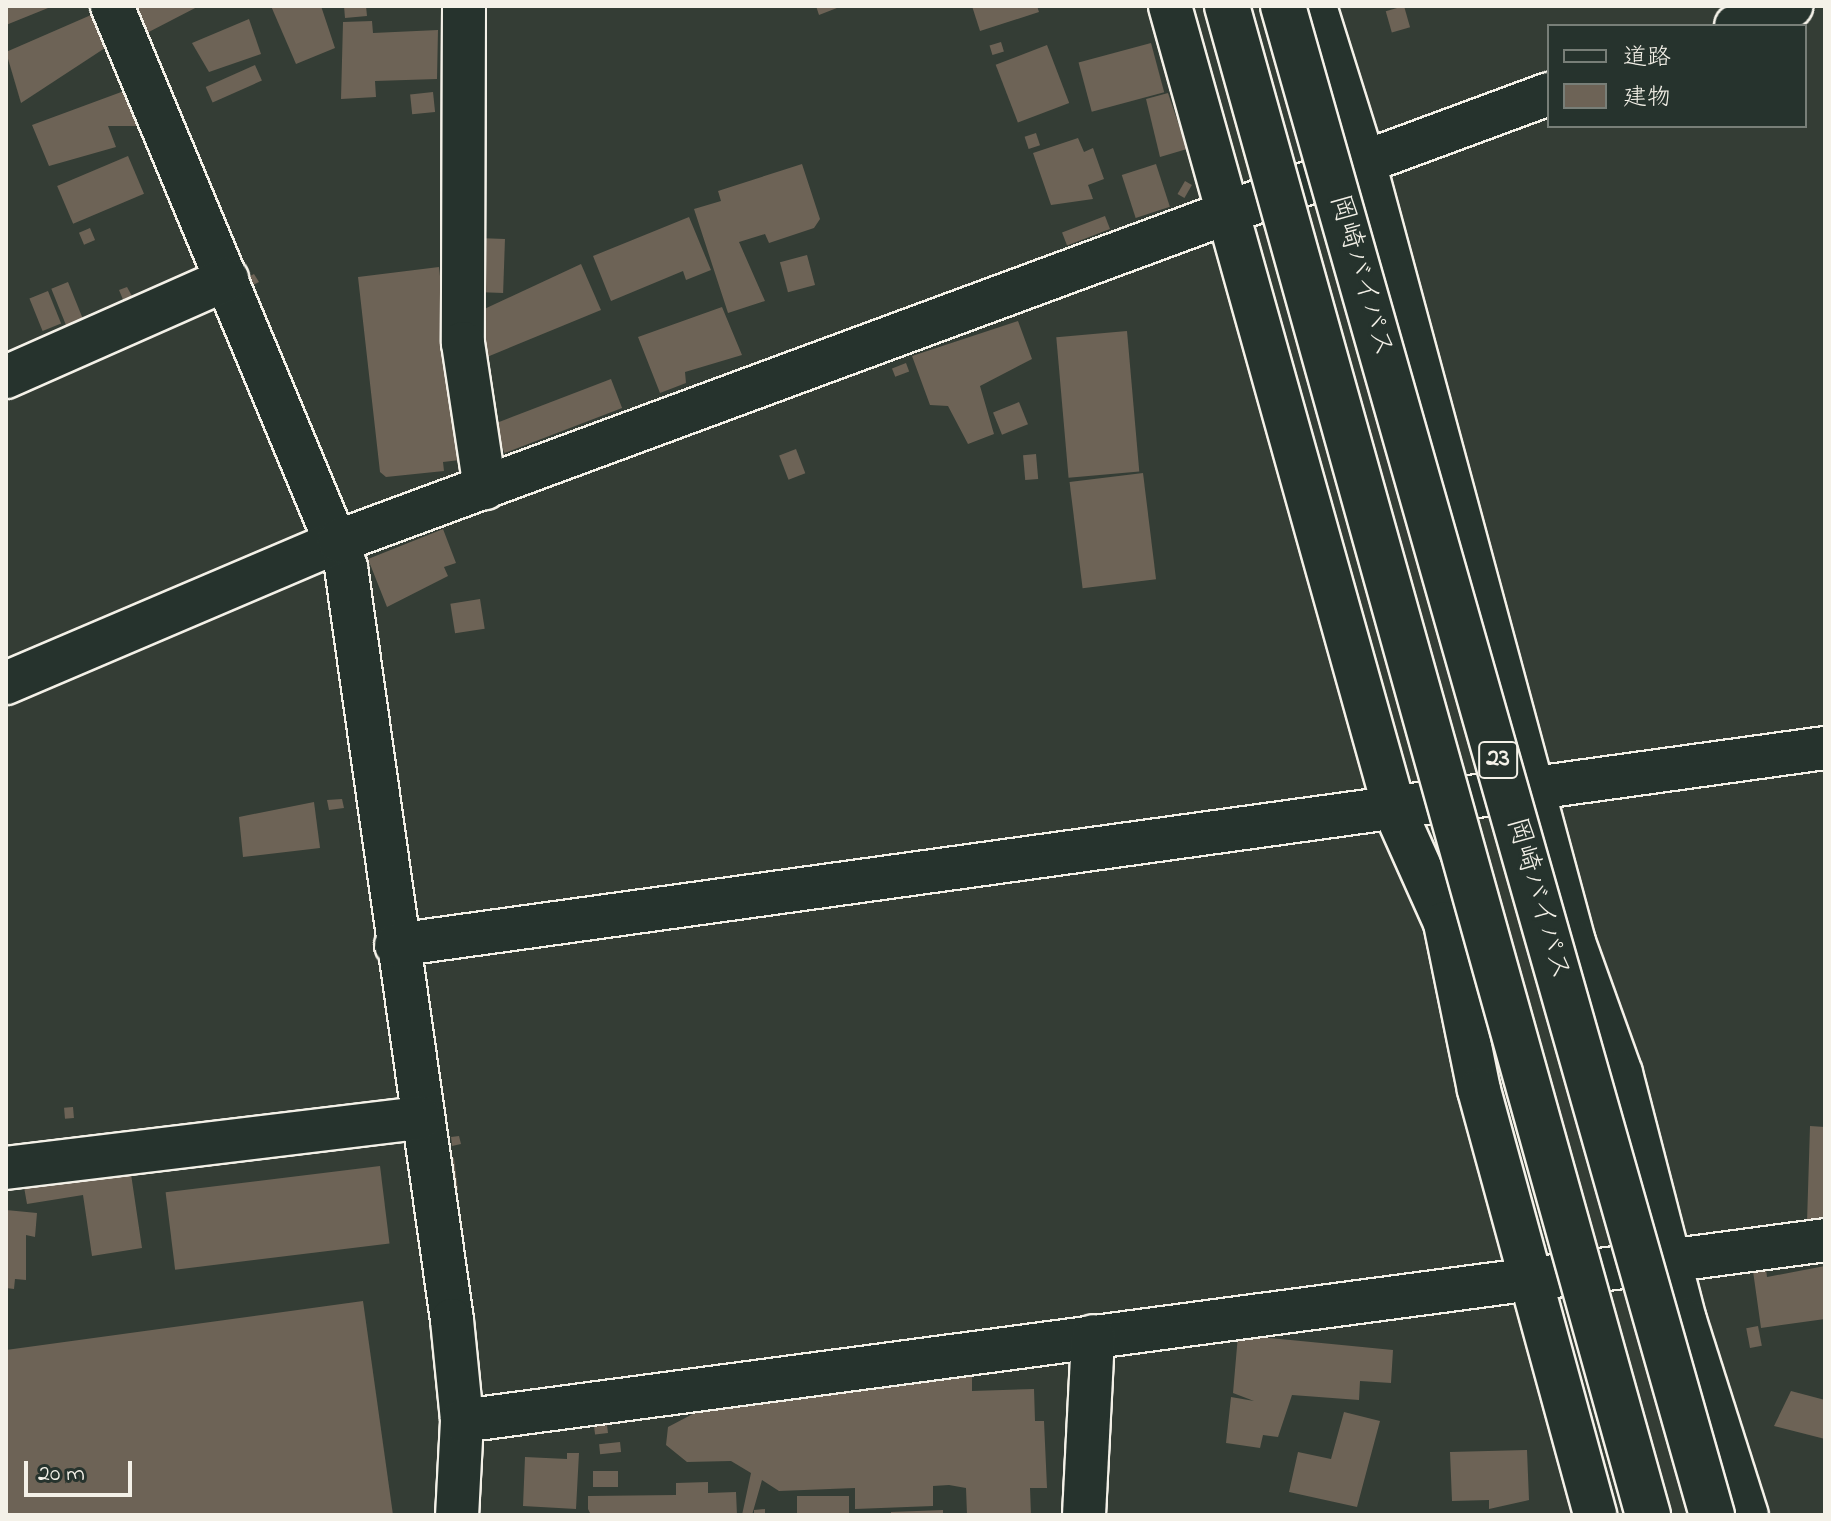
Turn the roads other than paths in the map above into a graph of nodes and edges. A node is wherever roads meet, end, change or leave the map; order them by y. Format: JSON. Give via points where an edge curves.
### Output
{"nodes":[{"id":1,"x":112,"y":6,"type":"edge"},
{"id":2,"x":464,"y":6,"type":"edge"},
{"id":3,"x":1170,"y":6,"type":"edge"},
{"id":4,"x":1227,"y":6,"type":"edge"},
{"id":5,"x":1283,"y":6,"type":"edge"},
{"id":6,"x":1315,"y":6,"type":"edge"},
{"id":7,"x":1791,"y":6,"type":"edge"},
{"id":8,"x":1742,"y":24,"type":"edge"},
{"id":9,"x":1547,"y":95,"type":"edge"},
{"id":10,"x":1364,"y":162,"type":"junction"},
{"id":11,"x":1229,"y":208,"type":"junction"},
{"id":12,"x":227,"y":279,"type":"junction"},
{"id":13,"x":6,"y":377,"type":"edge"},
{"id":14,"x":485,"y":488,"type":"junction"},
{"id":15,"x":339,"y":541,"type":"junction"},
{"id":16,"x":6,"y":683,"type":"edge"},
{"id":17,"x":1825,"y":748,"type":"edge"},
{"id":18,"x":1534,"y":790,"type":"junction"},
{"id":19,"x":1395,"y":811,"type":"junction"},
{"id":20,"x":396,"y":945,"type":"junction"},
{"id":21,"x":421,"y":1118,"type":"junction"},
{"id":22,"x":6,"y":1168,"type":"edge"},
{"id":23,"x":1825,"y":1240,"type":"edge"},
{"id":24,"x":1676,"y":1263,"type":"junction"},
{"id":25,"x":1532,"y":1279,"type":"junction"},
{"id":26,"x":1093,"y":1336,"type":"junction"},
{"id":27,"x":462,"y":1421,"type":"junction"},
{"id":28,"x":1583,"y":1504,"type":"edge"},
{"id":29,"x":457,"y":1515,"type":"edge"},
{"id":30,"x":1084,"y":1515,"type":"edge"},
{"id":31,"x":1648,"y":1515,"type":"edge"},
{"id":32,"x":1712,"y":1515,"type":"edge"},
{"id":33,"x":1747,"y":1515,"type":"edge"}],
"edges":[{"from":1,"to":12,"type":"street"},
{"from":2,"to":14,"type":"street","via":[[463,343]]},
{"from":3,"to":11,"type":"street"},
{"from":4,"to":31,"type":"highway","name":"岡崎バイパス","number":"23","bridge":true},
{"from":5,"to":32,"type":"highway","name":"岡崎バイパス","number":"23","bridge":true},
{"from":6,"to":10,"type":"street"},
{"from":7,"to":8,"type":"street"},
{"from":9,"to":10,"type":"street"},
{"from":10,"to":11,"type":"street"},
{"from":10,"to":18,"type":"street"},
{"from":11,"to":14,"type":"street"},
{"from":11,"to":19,"type":"street"},
{"from":12,"to":13,"type":"street"},
{"from":12,"to":15,"type":"street"},
{"from":14,"to":15,"type":"street"},
{"from":15,"to":16,"type":"street"},
{"from":15,"to":20,"type":"street"},
{"from":17,"to":18,"type":"street"},
{"from":18,"to":19,"type":"street"},
{"from":18,"to":24,"type":"street"},
{"from":19,"to":20,"type":"street"},
{"from":19,"to":25,"type":"street","via":[[1445,923],[1479,1090]]},
{"from":20,"to":21,"type":"street"},
{"from":21,"to":22,"type":"street"},
{"from":21,"to":27,"type":"street"},
{"from":23,"to":24,"type":"street"},
{"from":24,"to":25,"type":"street"},
{"from":24,"to":33,"type":"street","via":[[1685,1320]]},
{"from":25,"to":26,"type":"street"},
{"from":25,"to":28,"type":"street"},
{"from":26,"to":27,"type":"street"},
{"from":26,"to":30,"type":"street"},
{"from":27,"to":29,"type":"street"}]}
